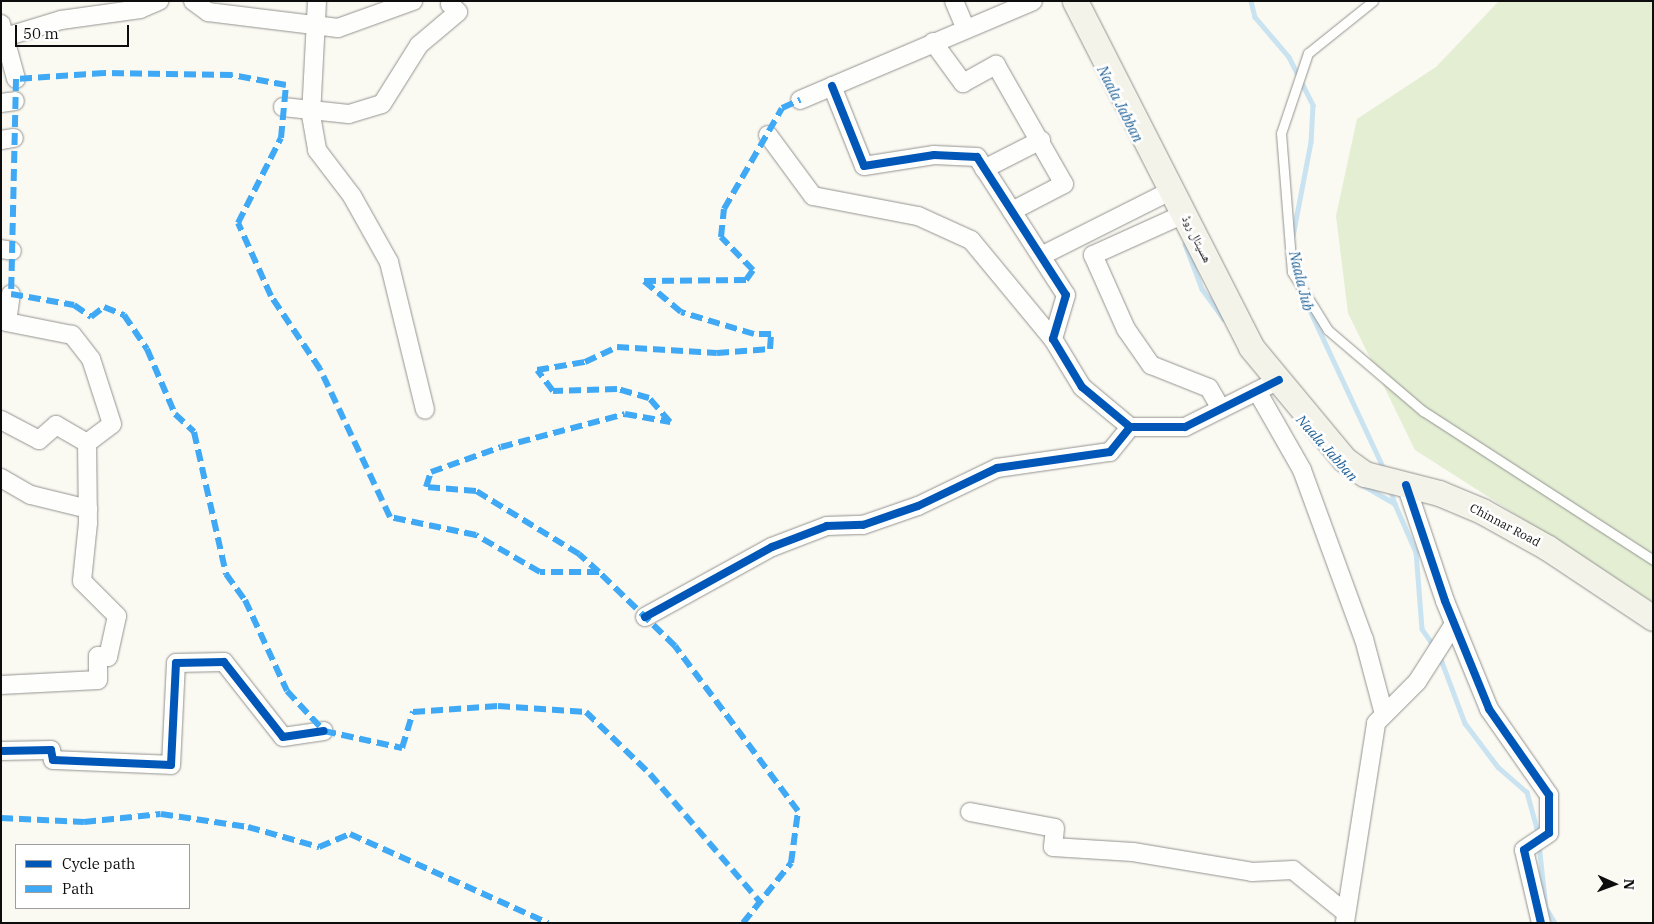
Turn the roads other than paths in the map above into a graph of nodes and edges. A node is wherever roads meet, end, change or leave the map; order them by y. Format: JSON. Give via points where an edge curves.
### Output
{"nodes":[{"id":1,"x":159,"y":1,"type":"edge"},
{"id":2,"x":193,"y":1,"type":"edge"},
{"id":3,"x":317,"y":1,"type":"edge"},
{"id":4,"x":412,"y":1,"type":"edge"},
{"id":5,"x":452,"y":1,"type":"edge"},
{"id":6,"x":954,"y":1,"type":"edge"},
{"id":7,"x":1033,"y":1,"type":"edge"},
{"id":8,"x":1075,"y":1,"type":"edge"},
{"id":9,"x":1373,"y":1,"type":"edge"},
{"id":10,"x":315,"y":26,"type":"junction"},
{"id":11,"x":966,"y":28,"type":"junction"},
{"id":12,"x":3,"y":30,"type":"edge"},
{"id":13,"x":933,"y":42,"type":"junction"},
{"id":14,"x":16,"y":79,"type":"dead end"},
{"id":15,"x":832,"y":86,"type":"junction"},
{"id":16,"x":800,"y":100,"type":"dead end"},
{"id":17,"x":284,"y":107,"type":"dead end"},
{"id":18,"x":312,"y":110,"type":"junction"},
{"id":19,"x":768,"y":135,"type":"dead end"},
{"id":20,"x":1041,"y":140,"type":"junction"},
{"id":21,"x":984,"y":169,"type":"junction"},
{"id":22,"x":1167,"y":192,"type":"junction"},
{"id":23,"x":1012,"y":211,"type":"junction"},
{"id":24,"x":1178,"y":217,"type":"junction"},
{"id":25,"x":1041,"y":256,"type":"junction"},
{"id":26,"x":11,"y":294,"type":"dead end"},
{"id":27,"x":1053,"y":339,"type":"junction"},
{"id":28,"x":1268,"y":386,"type":"junction"},
{"id":29,"x":1221,"y":409,"type":"junction"},
{"id":30,"x":425,"y":410,"type":"dead end"},
{"id":31,"x":1,"y":420,"type":"edge"},
{"id":32,"x":1130,"y":427,"type":"junction"},
{"id":33,"x":87,"y":443,"type":"junction"},
{"id":34,"x":1344,"y":459,"type":"joint"},
{"id":35,"x":1,"y":478,"type":"edge"},
{"id":36,"x":1406,"y":485,"type":"junction"},
{"id":37,"x":88,"y":509,"type":"junction"},
{"id":38,"x":1653,"y":560,"type":"edge"},
{"id":39,"x":645,"y":617,"type":"dead end"},
{"id":40,"x":1653,"y":618,"type":"edge"},
{"id":41,"x":1454,"y":624,"type":"junction"},
{"id":42,"x":1,"y":685,"type":"edge"},
{"id":43,"x":1384,"y":714,"type":"junction"},
{"id":44,"x":324,"y":731,"type":"dead end"},
{"id":45,"x":1,"y":751,"type":"edge"},
{"id":46,"x":970,"y":812,"type":"dead end"},
{"id":47,"x":1346,"y":918,"type":"edge"},
{"id":48,"x":1541,"y":923,"type":"edge"}],
"edges":[{"from":1,"to":12,"type":"street","via":[[140,9]]},
{"from":2,"to":10,"type":"street","via":[[208,12]]},
{"from":3,"to":10,"type":"street"},
{"from":4,"to":10,"type":"street","via":[[338,28]]},
{"from":5,"to":18,"type":"street","via":[[450,4],[458,12],[419,45],[382,104],[349,114]]},
{"from":6,"to":11,"type":"street"},
{"from":7,"to":11,"type":"street"},
{"from":8,"to":22,"type":"main road","name":"ھسپتال روڈ"},
{"from":9,"to":38,"type":"lane","via":[[1308,54],[1281,134],[1292,272],[1328,330],[1423,411]]},
{"from":10,"to":18,"type":"street"},
{"from":11,"to":13,"type":"street"},
{"from":12,"to":14,"type":"street"},
{"from":13,"to":15,"type":"street"},
{"from":13,"to":20,"type":"street","via":[[963,84],[996,66]]},
{"from":15,"to":16,"type":"street"},
{"from":15,"to":21,"type":"street","via":[[864,166],[934,155],[977,157]]},
{"from":17,"to":18,"type":"street"},
{"from":18,"to":30,"type":"street","via":[[317,150],[352,196],[389,262]]},
{"from":19,"to":27,"type":"street","via":[[813,196],[918,216],[971,240]]},
{"from":20,"to":21,"type":"street"},
{"from":20,"to":23,"type":"street","via":[[1064,184]]},
{"from":21,"to":23,"type":"street"},
{"from":22,"to":24,"type":"main road","name":"ھسپتال روڈ"},
{"from":22,"to":25,"type":"street"},
{"from":23,"to":25,"type":"street"},
{"from":24,"to":28,"type":"main road","name":"ھسپتال روڈ","via":[[1251,347]]},
{"from":24,"to":29,"type":"street","via":[[1093,255],[1126,329],[1151,365],[1208,388]]},
{"from":25,"to":27,"type":"street","via":[[1066,295]]},
{"from":26,"to":33,"type":"street","via":[[7,322],[72,335],[91,359],[112,424]]},
{"from":27,"to":32,"type":"street","via":[[1082,387]]},
{"from":28,"to":29,"type":"street"},
{"from":28,"to":34,"type":"main road","name":"ھسپتال روڈ"},
{"from":28,"to":43,"type":"street","via":[[1364,639]]},
{"from":29,"to":32,"type":"street","via":[[1185,427]]},
{"from":31,"to":33,"type":"street","via":[[39,440],[56,425]]},
{"from":32,"to":39,"type":"street","via":[[1110,452],[997,468],[918,506],[863,525],[827,526],[772,547]]},
{"from":33,"to":37,"type":"street"},
{"from":34,"to":36,"type":"main road","name":"Chinnar Road","via":[[1365,474]]},
{"from":35,"to":37,"type":"street","via":[[31,496]]},
{"from":36,"to":40,"type":"main road","name":"Chinnar Road","via":[[1439,493],[1490,516],[1548,548]]},
{"from":36,"to":41,"type":"street"},
{"from":37,"to":42,"type":"street","via":[[82,581],[116,616],[108,657],[98,656],[98,680]]},
{"from":41,"to":43,"type":"street","via":[[1417,682]]},
{"from":41,"to":48,"type":"street","via":[[1488,709],[1549,795],[1550,833],[1524,850]]},
{"from":43,"to":47,"type":"street","via":[[1376,722]]},
{"from":44,"to":45,"type":"street","via":[[283,736],[224,662],[176,663],[170,765],[53,760],[51,750]]},
{"from":46,"to":47,"type":"street","via":[[1055,828],[1053,847],[1133,852],[1252,872],[1293,870]]}]}
